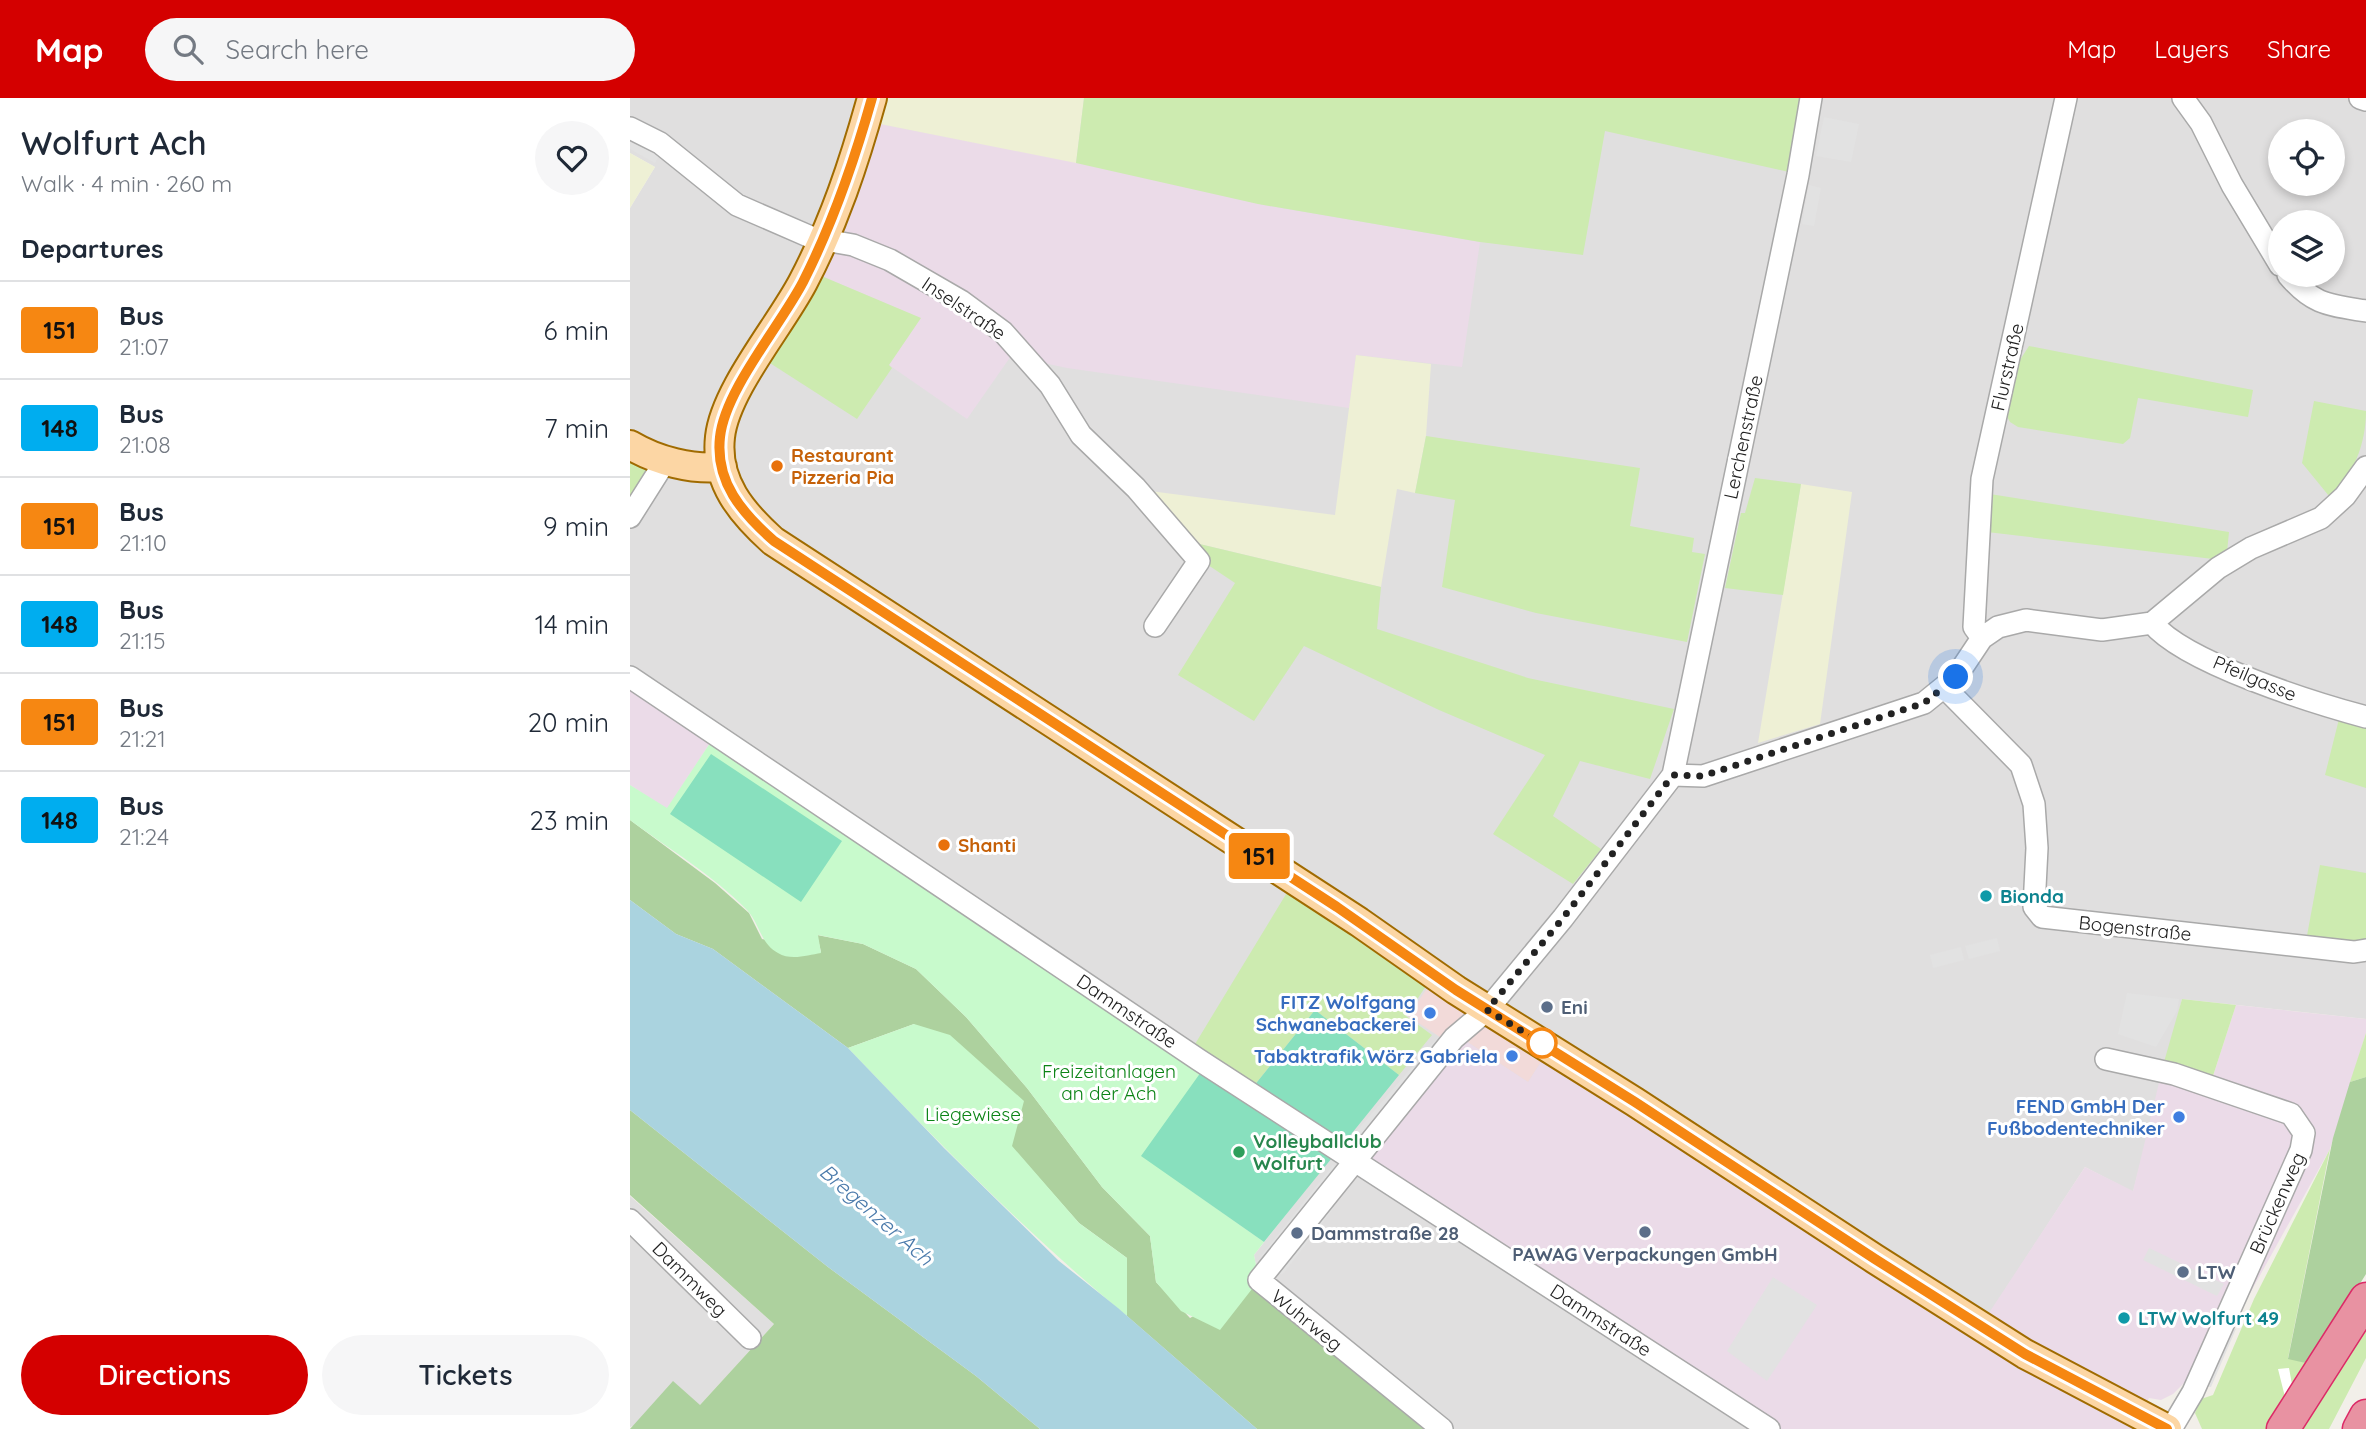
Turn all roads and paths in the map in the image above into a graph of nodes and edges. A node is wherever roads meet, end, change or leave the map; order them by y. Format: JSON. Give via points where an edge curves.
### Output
{"nodes":[{"id":1,"x":872,"y":98,"type":"edge"},
{"id":2,"x":1811,"y":98,"type":"edge"},
{"id":3,"x":2066,"y":98,"type":"edge"},
{"id":4,"x":2183,"y":98,"type":"edge"},
{"id":5,"x":2360,"y":98,"type":"edge"},
{"id":6,"x":2366,"y":100,"type":"edge"},
{"id":7,"x":630,"y":128,"type":"edge"},
{"id":8,"x":823,"y":241,"type":"junction"},
{"id":9,"x":2268,"y":245,"type":"edge"},
{"id":10,"x":2298,"y":287,"type":"edge"},
{"id":11,"x":2366,"y":311,"type":"edge"},
{"id":12,"x":630,"y":445,"type":"edge"},
{"id":13,"x":721,"y":457,"type":"junction"},
{"id":14,"x":671,"y":461,"type":"junction"},
{"id":15,"x":2366,"y":467,"type":"edge"},
{"id":16,"x":630,"y":517,"type":"edge"},
{"id":17,"x":2152,"y":623,"type":"junction"},
{"id":18,"x":1155,"y":626,"type":"dead end"},
{"id":19,"x":1982,"y":638,"type":"junction"},
{"id":20,"x":630,"y":677,"type":"edge"},
{"id":21,"x":1945,"y":688,"type":"junction"},
{"id":22,"x":2366,"y":717,"type":"edge"},
{"id":23,"x":1673,"y":775,"type":"junction"},
{"id":24,"x":2366,"y":950,"type":"edge"},
{"id":25,"x":1487,"y":1010,"type":"junction"},
{"id":26,"x":2106,"y":1059,"type":"dead end"},
{"id":27,"x":1356,"y":1163,"type":"junction"},
{"id":28,"x":630,"y":1220,"type":"edge"},
{"id":29,"x":2366,"y":1299,"type":"edge"},
{"id":30,"x":750,"y":1338,"type":"dead end"},
{"id":31,"x":2366,"y":1416,"type":"edge"},
{"id":32,"x":1442,"y":1429,"type":"edge"},
{"id":33,"x":1769,"y":1429,"type":"edge"},
{"id":34,"x":2169,"y":1429,"type":"edge"},
{"id":35,"x":2283,"y":1429,"type":"edge"},
{"id":36,"x":2359,"y":1429,"type":"edge"}],
"edges":[{"from":1,"to":8,"type":"main road","via":[[854,164]]},
{"from":2,"to":23,"type":"street","name":"Lerchenstraße"},
{"from":3,"to":19,"type":"street","name":"Flurstraße","via":[[1982,479],[1974,627]]},
{"from":4,"to":9,"type":"street"},
{"from":5,"to":6,"type":"street"},
{"from":7,"to":8,"type":"street","name":"Inselstraße","via":[[660,143],[737,205]]},
{"from":8,"to":13,"type":"main road","via":[[734,395],[720,435]]},
{"from":8,"to":18,"type":"street","name":"Inselstraße","via":[[853,245],[890,260],[961,301],[1031,360],[1081,435],[1136,488],[1199,561]]},
{"from":10,"to":11,"type":"street","via":[[2323,304]]},
{"from":12,"to":14,"type":"main road"},
{"from":13,"to":14,"type":"main road","via":[[691,451]]},
{"from":13,"to":25,"type":"main road","via":[[727,486],[740,508],[774,541],[1337,907]]},
{"from":14,"to":16,"type":"street"},
{"from":15,"to":17,"type":"street","via":[[2321,518],[2229,561]]},
{"from":17,"to":19,"type":"street","via":[[2102,630],[2026,620],[1998,627]]},
{"from":17,"to":22,"type":"street","name":"Pfeilgasse","via":[[2169,641],[2242,675]]},
{"from":19,"to":21,"type":"street"},
{"from":20,"to":27,"type":"street","name":"Dammstraße"},
{"from":21,"to":23,"type":"street","via":[[1924,703],[1703,776]]},
{"from":21,"to":24,"type":"street","name":"Bogenstraße","via":[[2021,765],[2034,804],[2034,907],[2042,917],[2354,953]]},
{"from":23,"to":25,"type":"street"},
{"from":25,"to":27,"type":"street","via":[[1454,1038]]},
{"from":25,"to":34,"type":"main road","via":[[2025,1354]]},
{"from":26,"to":34,"type":"street","name":"Brückenweg","via":[[2174,1074],[2291,1114],[2304,1133],[2301,1150],[2209,1356]]},
{"from":27,"to":32,"type":"street","name":"Wuhrweg","via":[[1259,1280]]},
{"from":27,"to":33,"type":"street","name":"Dammstraße"},
{"from":28,"to":30,"type":"street","name":"Dammweg"},
{"from":29,"to":35,"type":"highway"},
{"from":31,"to":36,"type":"highway"}]}
